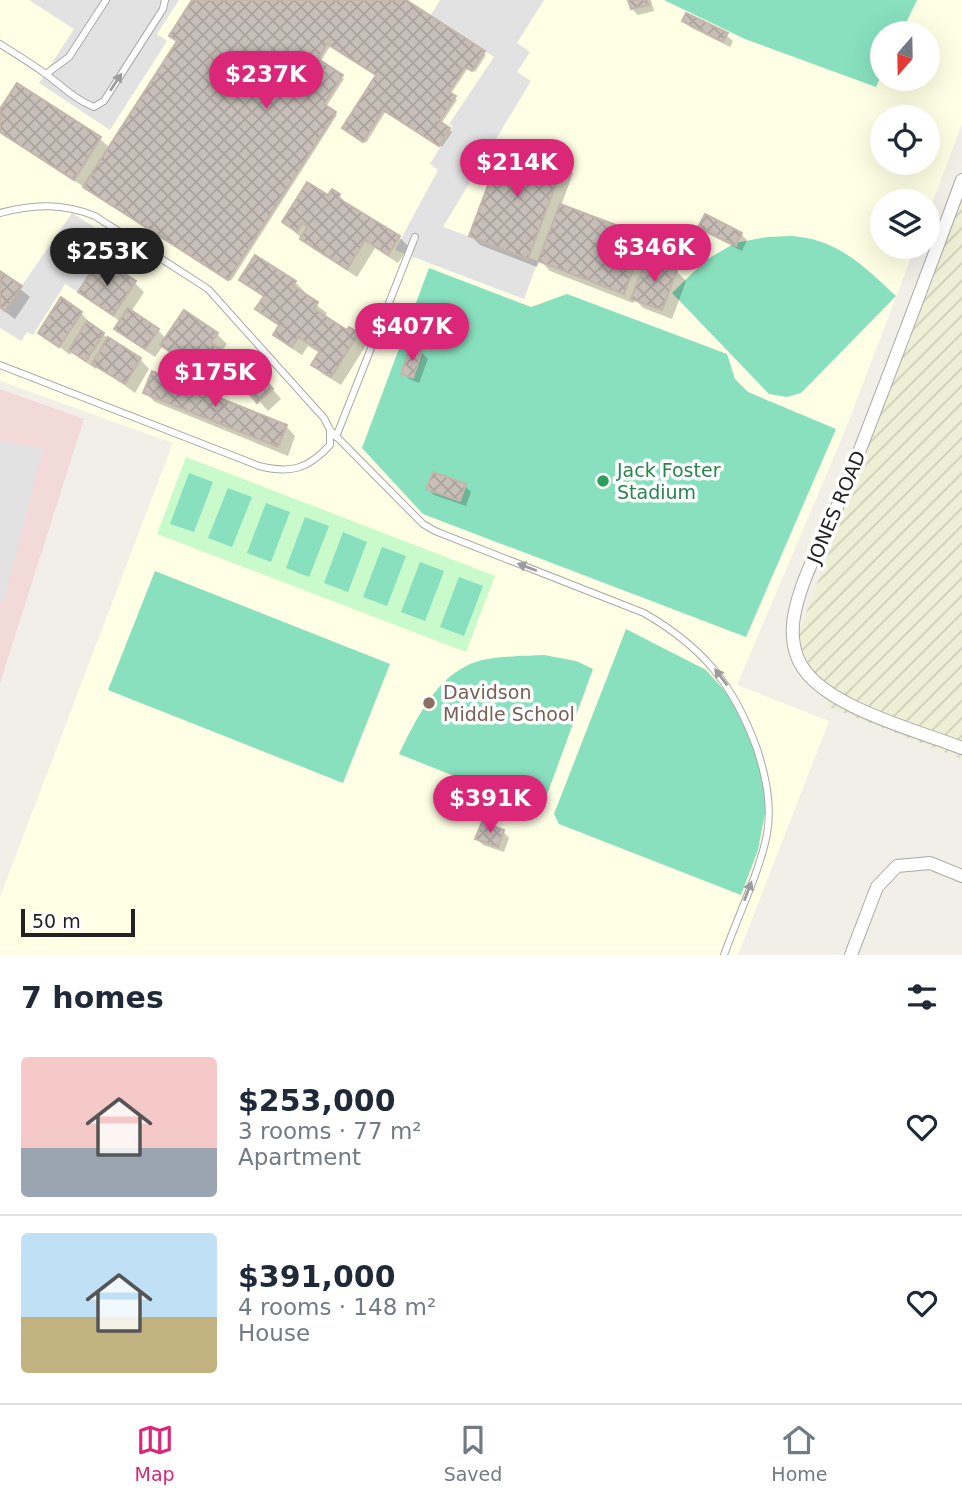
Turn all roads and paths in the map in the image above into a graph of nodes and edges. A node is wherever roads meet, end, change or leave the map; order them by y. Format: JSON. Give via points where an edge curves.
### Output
{"nodes":[{"id":1,"x":106,"y":0,"type":"edge"},
{"id":2,"x":164,"y":0,"type":"edge"},
{"id":3,"x":0,"y":44,"type":"edge"},
{"id":4,"x":46,"y":74,"type":"junction"},
{"id":5,"x":962,"y":180,"type":"edge"},
{"id":6,"x":0,"y":213,"type":"edge"},
{"id":7,"x":415,"y":237,"type":"dead end"},
{"id":8,"x":0,"y":365,"type":"edge"},
{"id":9,"x":330,"y":430,"type":"junction"},
{"id":10,"x":337,"y":437,"type":"junction"},
{"id":11,"x":962,"y":748,"type":"edge"},
{"id":12,"x":962,"y":876,"type":"edge"},
{"id":13,"x":724,"y":955,"type":"edge"},
{"id":14,"x":851,"y":955,"type":"edge"}],
"edges":[{"from":1,"to":4,"type":"lane","via":[[69,57]]},
{"from":4,"to":2,"type":"lane","one_way":true,"via":[[94,107],[104,101],[163,9]]},
{"from":3,"to":4,"type":"lane"},
{"from":5,"to":11,"type":"street","name":"JONES ROAD","via":[[804,584],[793,632],[804,669],[830,694]]},
{"from":6,"to":9,"type":"lane","via":[[54,205],[76,208],[192,278],[221,302]]},
{"from":7,"to":10,"type":"lane"},
{"from":8,"to":9,"type":"lane","via":[[276,470],[296,470],[316,460],[330,445]]},
{"from":9,"to":10,"type":"lane"},
{"from":13,"to":10,"type":"lane","one_way":true,"via":[[758,865],[769,804],[749,729],[725,682],[694,647],[644,613],[423,524]]},
{"from":12,"to":14,"type":"street","via":[[930,863],[897,866],[877,887]]}]}
